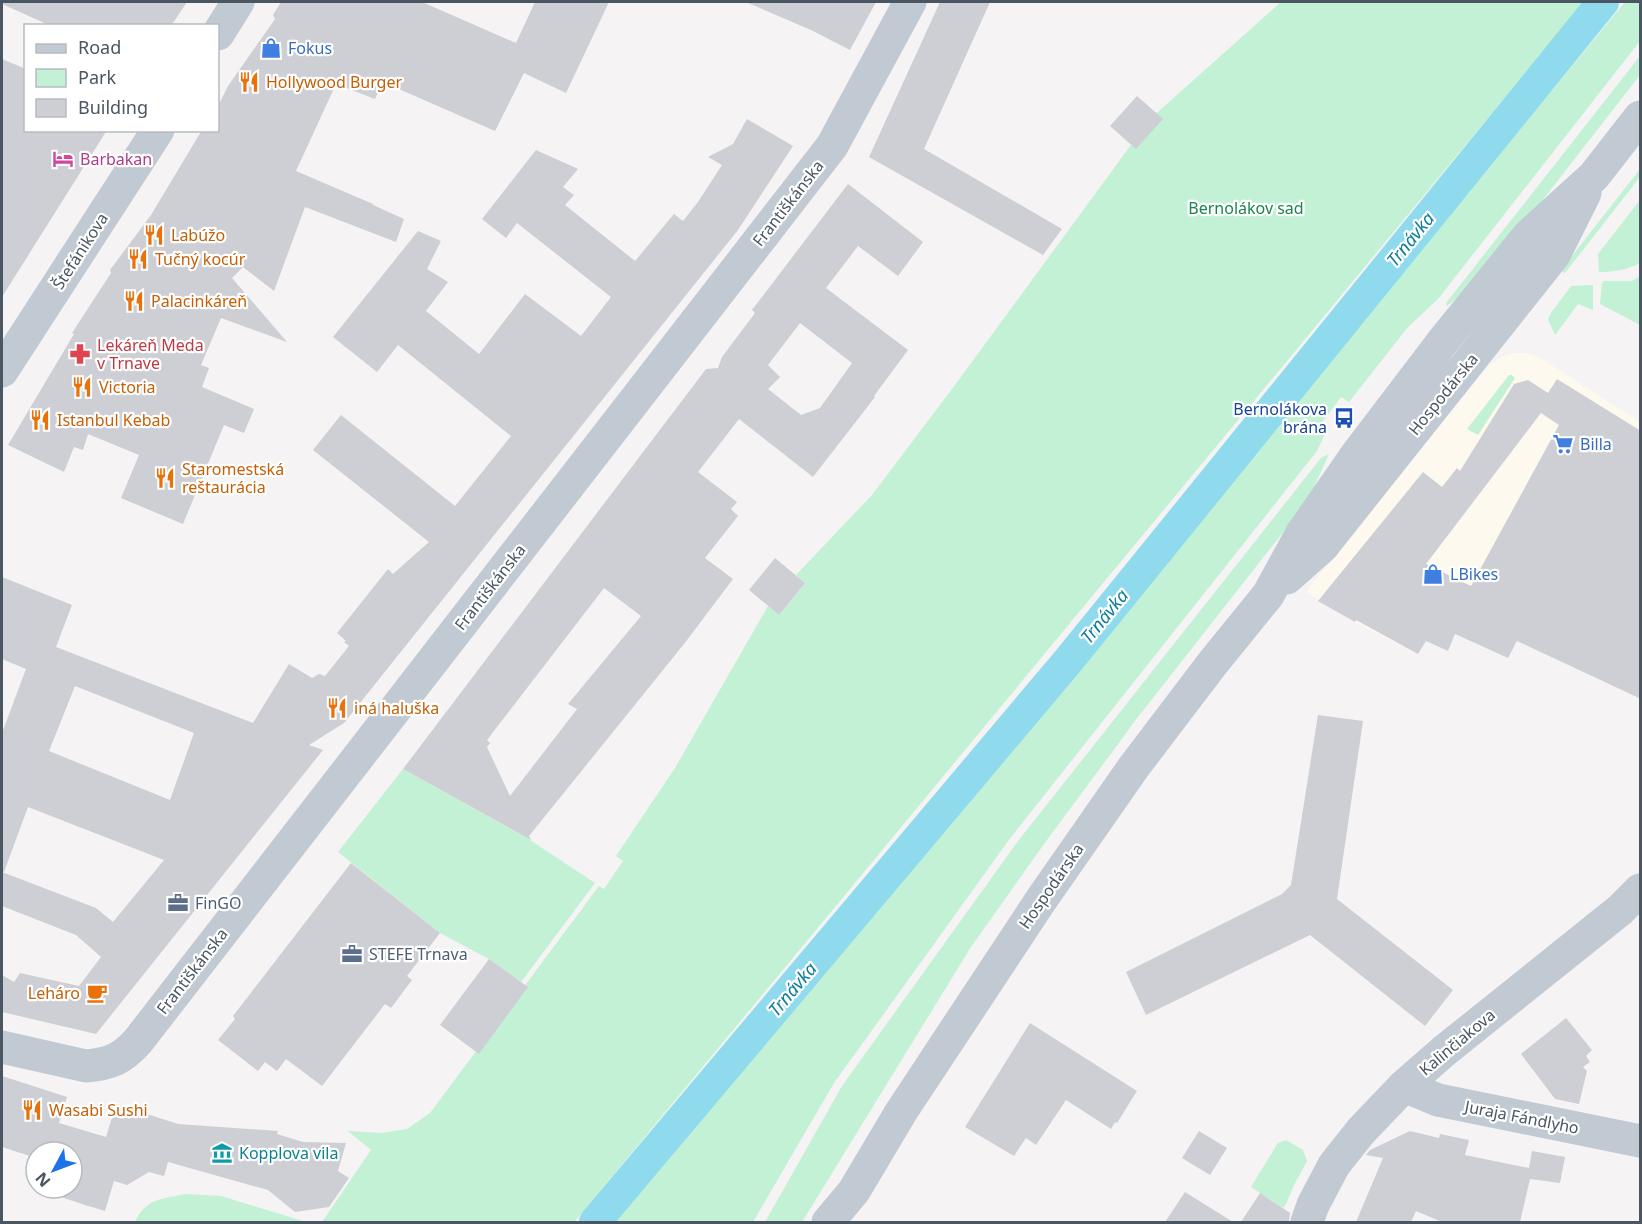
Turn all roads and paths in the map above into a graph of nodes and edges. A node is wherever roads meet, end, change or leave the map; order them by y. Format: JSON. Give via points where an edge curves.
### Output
{"nodes":[{"id":1,"x":238,"y":2,"type":"edge"},
{"id":2,"x":910,"y":2,"type":"edge"},
{"id":3,"x":219,"y":32,"type":"edge"},
{"id":4,"x":1641,"y":117,"type":"edge"},
{"id":5,"x":157,"y":132,"type":"edge"},
{"id":6,"x":2,"y":371,"type":"edge"},
{"id":7,"x":1641,"y":890,"type":"edge"},
{"id":8,"x":2,"y":1047,"type":"edge"},
{"id":9,"x":1404,"y":1086,"type":"junction"},
{"id":10,"x":1641,"y":1141,"type":"edge"},
{"id":11,"x":854,"y":1191,"type":"junction"},
{"id":12,"x":828,"y":1222,"type":"edge"},
{"id":13,"x":844,"y":1222,"type":"edge"},
{"id":14,"x":1307,"y":1222,"type":"edge"}],
"edges":[{"from":1,"to":3,"type":"street"},
{"from":2,"to":8,"type":"street","name":"Františkánska","via":[[832,146],[128,1053],[86,1066]]},
{"from":4,"to":11,"type":"street","name":"Hospodárska","via":[[1594,176],[1554,255],[1322,547],[1268,595],[1133,768],[907,1102]]},
{"from":5,"to":6,"type":"street","name":"Štefánikova"},
{"from":7,"to":9,"type":"street","name":"Kalinčiakova"},
{"from":9,"to":10,"type":"street","name":"Juraja Fándlyho","via":[[1438,1100]]},
{"from":9,"to":14,"type":"street","name":"Kalinčiakova","via":[[1334,1165]]},
{"from":11,"to":12,"type":"street","name":"Hospodárska"},
{"from":11,"to":13,"type":"street","name":"Hospodárska"}]}
